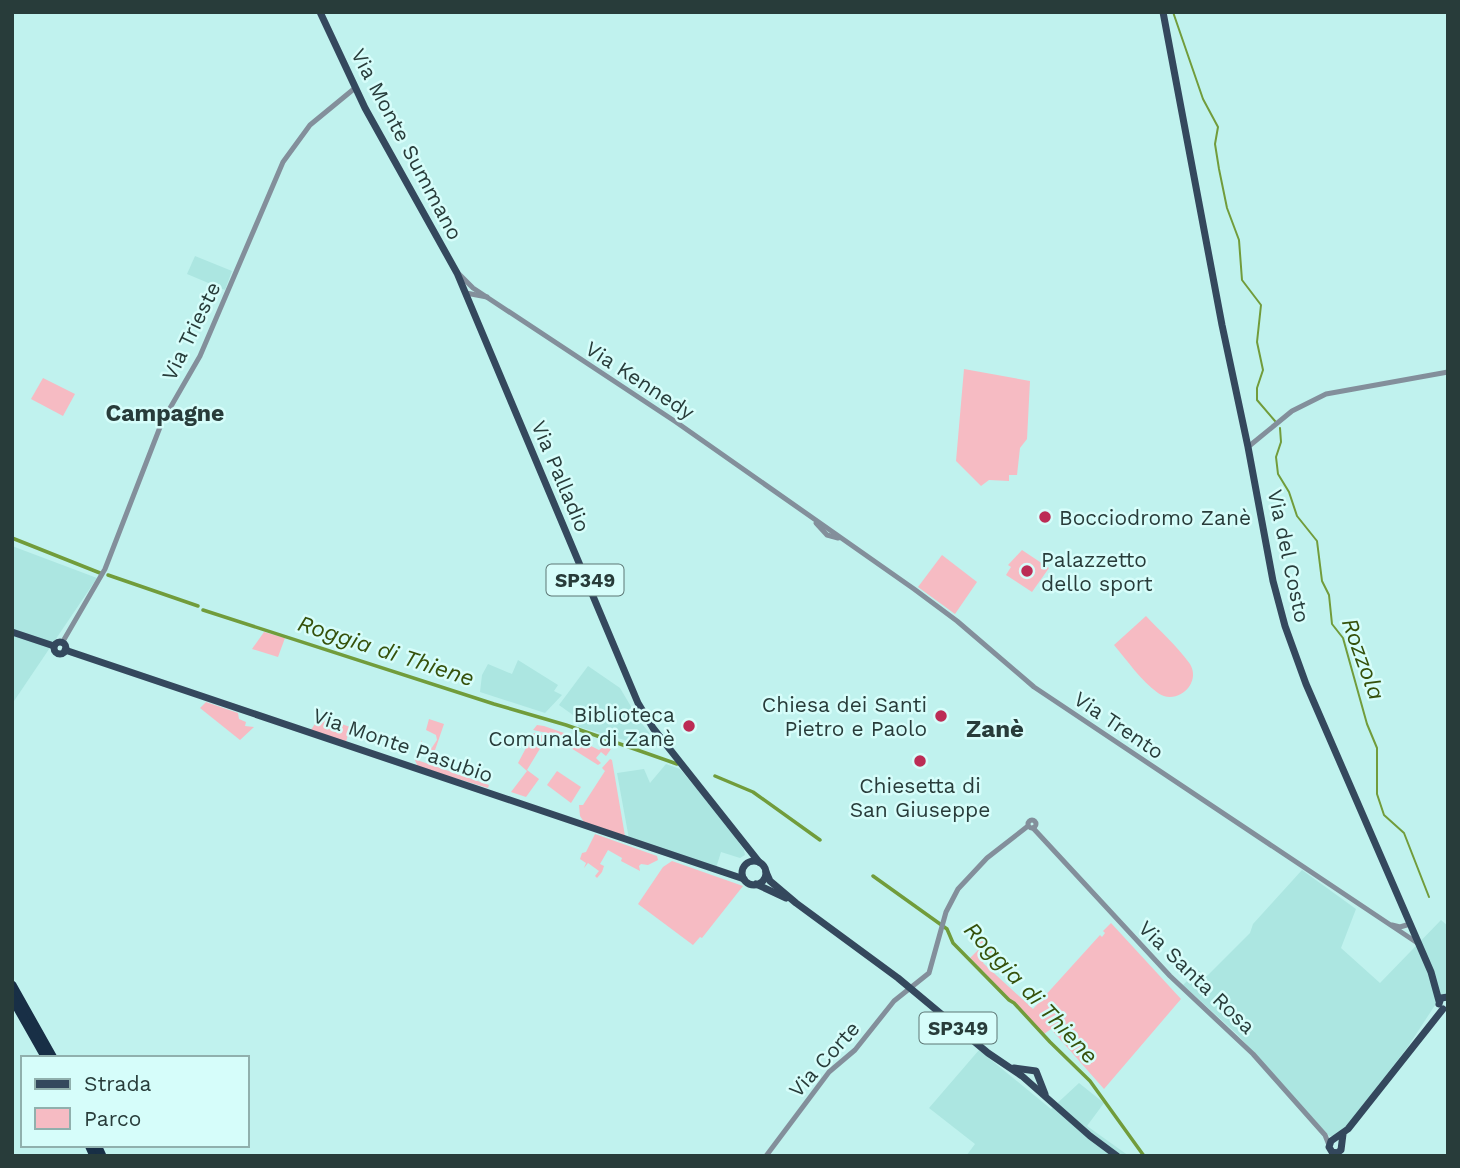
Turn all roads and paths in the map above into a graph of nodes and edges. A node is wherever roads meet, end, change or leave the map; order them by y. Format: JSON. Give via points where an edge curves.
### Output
{"nodes":[{"id":1,"x":320,"y":12,"type":"edge"},
{"id":2,"x":1163,"y":12,"type":"edge"},
{"id":3,"x":355,"y":88,"type":"junction"},
{"id":4,"x":457,"y":273,"type":"junction"},
{"id":5,"x":473,"y":288,"type":"junction"},
{"id":6,"x":465,"y":292,"type":"junction"},
{"id":7,"x":478,"y":297,"type":"junction"},
{"id":8,"x":487,"y":297,"type":"junction"},
{"id":9,"x":471,"y":307,"type":"junction"},
{"id":10,"x":1448,"y":372,"type":"edge"},
{"id":11,"x":1248,"y":447,"type":"junction"},
{"id":12,"x":824,"y":529,"type":"joint"},
{"id":13,"x":12,"y":632,"type":"edge"},
{"id":14,"x":61,"y":646,"type":"junction"},
{"id":15,"x":1030,"y":827,"type":"joint"},
{"id":16,"x":744,"y":843,"type":"junction"},
{"id":17,"x":758,"y":862,"type":"junction"},
{"id":18,"x":744,"y":866,"type":"junction"},
{"id":19,"x":766,"y":872,"type":"junction"},
{"id":20,"x":728,"y":874,"type":"junction"},
{"id":21,"x":744,"y":879,"type":"junction"},
{"id":22,"x":756,"y":884,"type":"junction"},
{"id":23,"x":771,"y":887,"type":"junction"},
{"id":24,"x":1389,"y":924,"type":"junction"},
{"id":25,"x":1411,"y":927,"type":"junction"},
{"id":26,"x":1404,"y":934,"type":"junction"},
{"id":27,"x":1419,"y":944,"type":"junction"},
{"id":28,"x":12,"y":985,"type":"edge"},
{"id":29,"x":911,"y":988,"type":"junction"},
{"id":30,"x":12,"y":998,"type":"edge"},
{"id":31,"x":1444,"y":1003,"type":"edge"},
{"id":32,"x":45,"y":1056,"type":"edge"},
{"id":33,"x":52,"y":1056,"type":"edge"},
{"id":34,"x":1027,"y":1075,"type":"junction"},
{"id":35,"x":1039,"y":1079,"type":"junction"},
{"id":36,"x":1032,"y":1085,"type":"junction"},
{"id":37,"x":1051,"y":1104,"type":"junction"},
{"id":38,"x":1334,"y":1146,"type":"edge"},
{"id":39,"x":766,"y":1156,"type":"edge"},
{"id":40,"x":1117,"y":1156,"type":"edge"}],
"edges":[{"from":1,"to":3,"type":"main road","name":"Via Monte Summano","number":"SP349"},
{"from":2,"to":11,"type":"main road","name":"Via del Costo"},
{"from":3,"to":4,"type":"main road","name":"Via Monte Summano","number":"SP349"},
{"from":3,"to":14,"type":"street","name":"Via Trieste","via":[[310,125],[283,162],[204,348],[162,422],[105,569]]},
{"from":4,"to":5,"type":"street","name":"Via Kennedy"},
{"from":4,"to":6,"type":"main road","name":"Via Monte Summano","number":"SP349"},
{"from":5,"to":6,"type":"street"},
{"from":5,"to":8,"type":"street","name":"Via Kennedy"},
{"from":6,"to":7,"type":"street"},
{"from":6,"to":9,"type":"main road","name":"Via Palladio","number":"SP349"},
{"from":7,"to":8,"type":"street"},
{"from":7,"to":9,"type":"street"},
{"from":8,"to":12,"type":"street","name":"Via Kennedy","via":[[676,422]]},
{"from":9,"to":16,"type":"main road","name":"Via Palladio","number":"SP349","via":[[638,704]]},
{"from":10,"to":11,"type":"street","via":[[1326,394],[1292,411]]},
{"from":11,"to":25,"type":"main road","name":"Via del Costo","via":[[1273,581],[1291,645]]},
{"from":12,"to":24,"type":"street","name":"Via Trento","via":[[957,621],[1034,687]]},
{"from":13,"to":14,"type":"main road","name":"Via Monte Pasubio"},
{"from":14,"to":20,"type":"main road","name":"Via Monte Pasubio"},
{"from":15,"to":29,"type":"street","name":"Via Corte","via":[[987,858],[958,889],[929,973]]},
{"from":15,"to":38,"type":"street","name":"Via Santa Rosa","via":[[1170,976],[1253,1054]]},
{"from":16,"to":17,"type":"main road","number":"SP349"},
{"from":16,"to":18,"type":"main road"},
{"from":17,"to":18,"type":"main road"},
{"from":17,"to":19,"type":"main road","number":"SP349"},
{"from":18,"to":20,"type":"main road"},
{"from":18,"to":21,"type":"main road"},
{"from":19,"to":22,"type":"main road"},
{"from":19,"to":23,"type":"main road","number":"SP349"},
{"from":20,"to":21,"type":"main road","name":"Via Monte Pasubio"},
{"from":21,"to":22,"type":"main road","number":"SP349"},
{"from":22,"to":23,"type":"main road","number":"SP349"},
{"from":23,"to":29,"type":"main road","number":"SP349"},
{"from":24,"to":25,"type":"street"},
{"from":24,"to":26,"type":"street","name":"Via Trento"},
{"from":25,"to":26,"type":"street"},
{"from":25,"to":27,"type":"main road","name":"Via del Costo"},
{"from":26,"to":27,"type":"street","name":"Via Trento"},
{"from":27,"to":31,"type":"main road","name":"Via del Costo"},
{"from":28,"to":33,"type":"highway"},
{"from":29,"to":34,"type":"main road","number":"SP349","via":[[1006,1066]]},
{"from":29,"to":39,"type":"street","name":"Via Corte","via":[[829,1072]]},
{"from":30,"to":32,"type":"highway"},
{"from":31,"to":38,"type":"main road"},
{"from":34,"to":35,"type":"main road","via":[[1037,1072]]},
{"from":34,"to":36,"type":"main road"},
{"from":35,"to":36,"type":"main road"},
{"from":35,"to":37,"type":"main road"},
{"from":36,"to":37,"type":"main road"},
{"from":37,"to":40,"type":"main road"}]}
